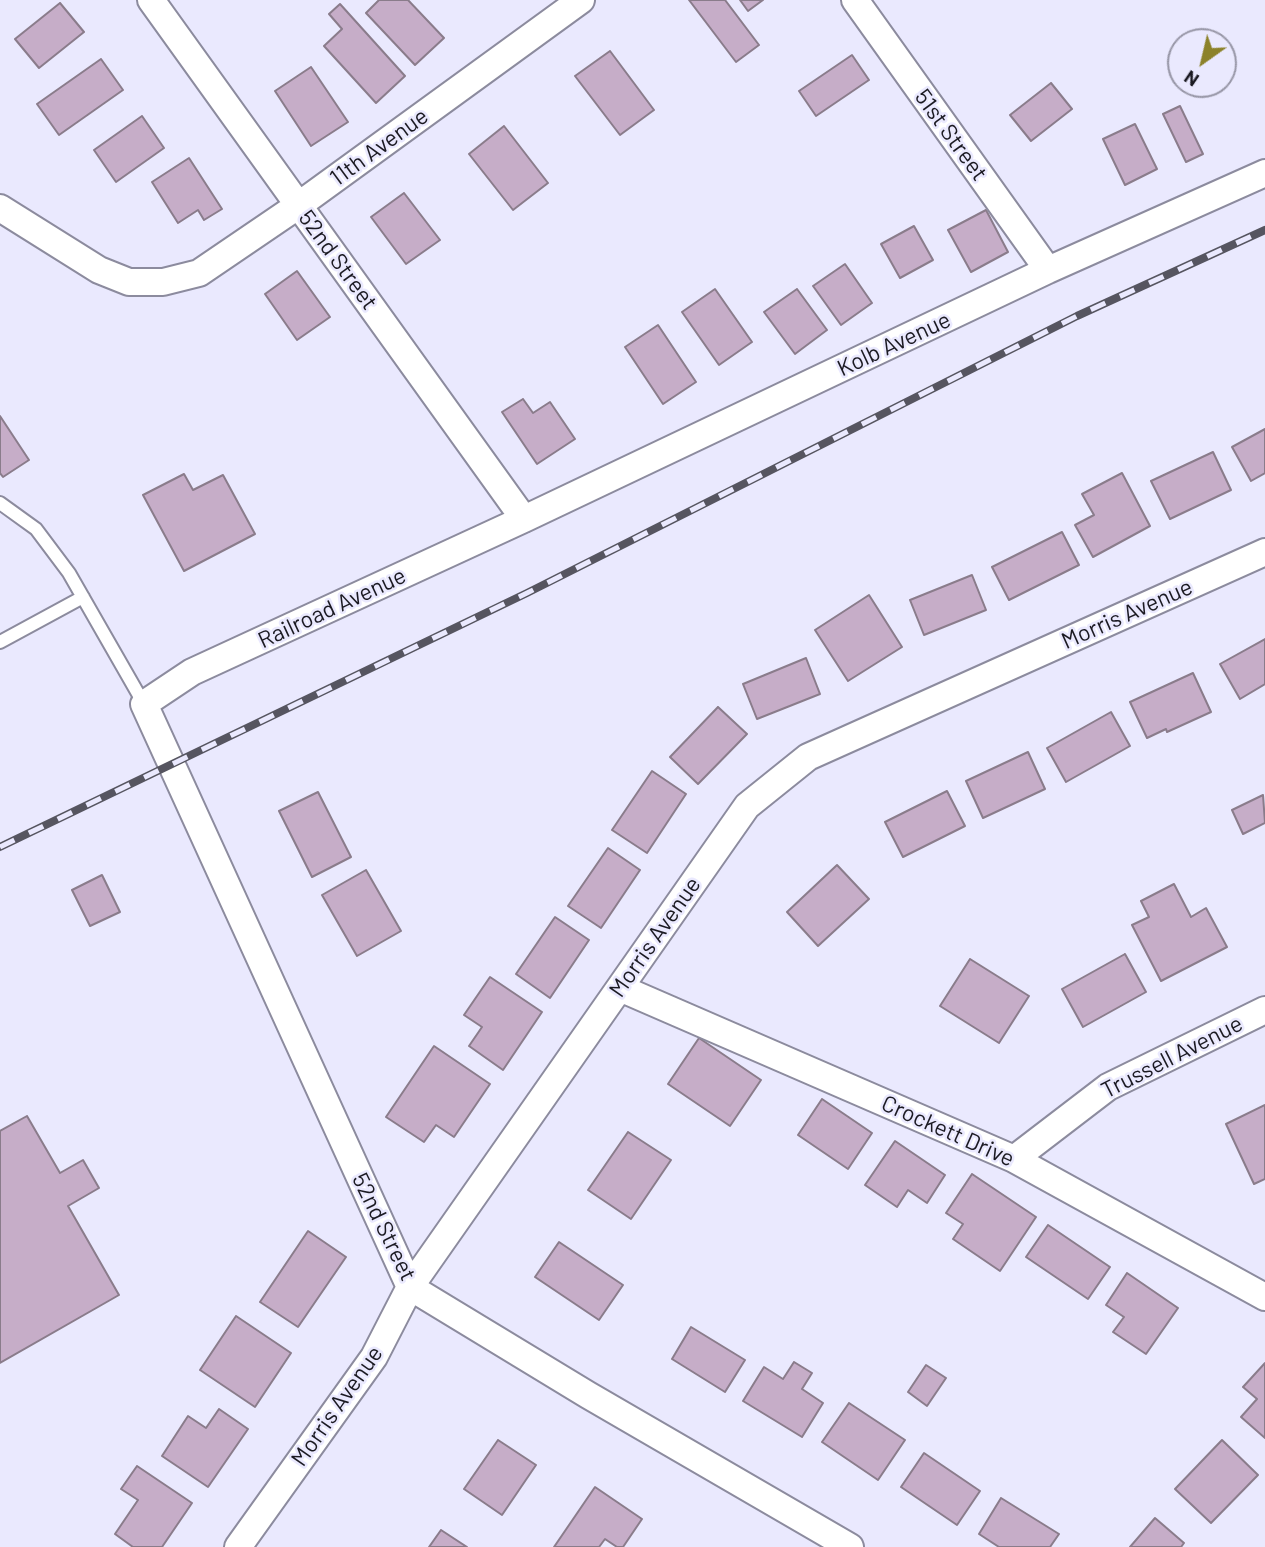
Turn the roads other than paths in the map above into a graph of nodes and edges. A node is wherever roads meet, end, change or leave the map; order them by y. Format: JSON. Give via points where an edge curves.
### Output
{"nodes":[{"id":1,"x":151,"y":0,"type":"edge"},
{"id":2,"x":581,"y":0,"type":"edge"},
{"id":3,"x":855,"y":0,"type":"edge"},
{"id":4,"x":1265,"y":173,"type":"edge"},
{"id":5,"x":299,"y":205,"type":"junction"},
{"id":6,"x":0,"y":208,"type":"edge"},
{"id":7,"x":1048,"y":270,"type":"junction"},
{"id":8,"x":0,"y":503,"type":"edge"},
{"id":9,"x":524,"y":519,"type":"junction"},
{"id":10,"x":1265,"y":552,"type":"edge"},
{"id":11,"x":83,"y":597,"type":"junction"},
{"id":12,"x":0,"y":642,"type":"edge"},
{"id":13,"x":144,"y":704,"type":"junction"},
{"id":14,"x":620,"y":988,"type":"junction"},
{"id":15,"x":1265,"y":1010,"type":"edge"},
{"id":16,"x":1014,"y":1159,"type":"junction"},
{"id":17,"x":410,"y":1287,"type":"junction"},
{"id":18,"x":1265,"y":1297,"type":"edge"},
{"id":19,"x":237,"y":1547,"type":"edge"},
{"id":20,"x":850,"y":1547,"type":"edge"}],
"edges":[{"from":1,"to":5,"type":"street","name":"52nd Street"},
{"from":2,"to":5,"type":"street","name":"11th Avenue"},
{"from":3,"to":7,"type":"street","name":"51st Street"},
{"from":4,"to":7,"type":"street","name":"Kolb Avenue"},
{"from":5,"to":6,"type":"street","name":"11th Avenue","via":[[199,273],[163,282],[129,282],[99,270]]},
{"from":5,"to":9,"type":"street","name":"52nd Street"},
{"from":7,"to":9,"type":"street","name":"Kolb Avenue"},
{"from":8,"to":11,"type":"lane","via":[[36,529]]},
{"from":9,"to":13,"type":"street","name":"Railroad Avenue","via":[[192,672]]},
{"from":10,"to":14,"type":"street","name":"Morris Avenue","via":[[808,757],[747,806]]},
{"from":11,"to":12,"type":"lane"},
{"from":11,"to":13,"type":"lane"},
{"from":13,"to":17,"type":"street","name":"52nd Street"},
{"from":14,"to":16,"type":"street","name":"Crockett Drive"},
{"from":14,"to":17,"type":"street","name":"Morris Avenue"},
{"from":15,"to":16,"type":"street","name":"Trussell Avenue","via":[[1108,1087]]},
{"from":16,"to":18,"type":"street","name":"Crockett Drive"},
{"from":17,"to":19,"type":"street","name":"Morris Avenue","via":[[374,1357]]},
{"from":17,"to":20,"type":"street","name":"52nd Street"}]}
